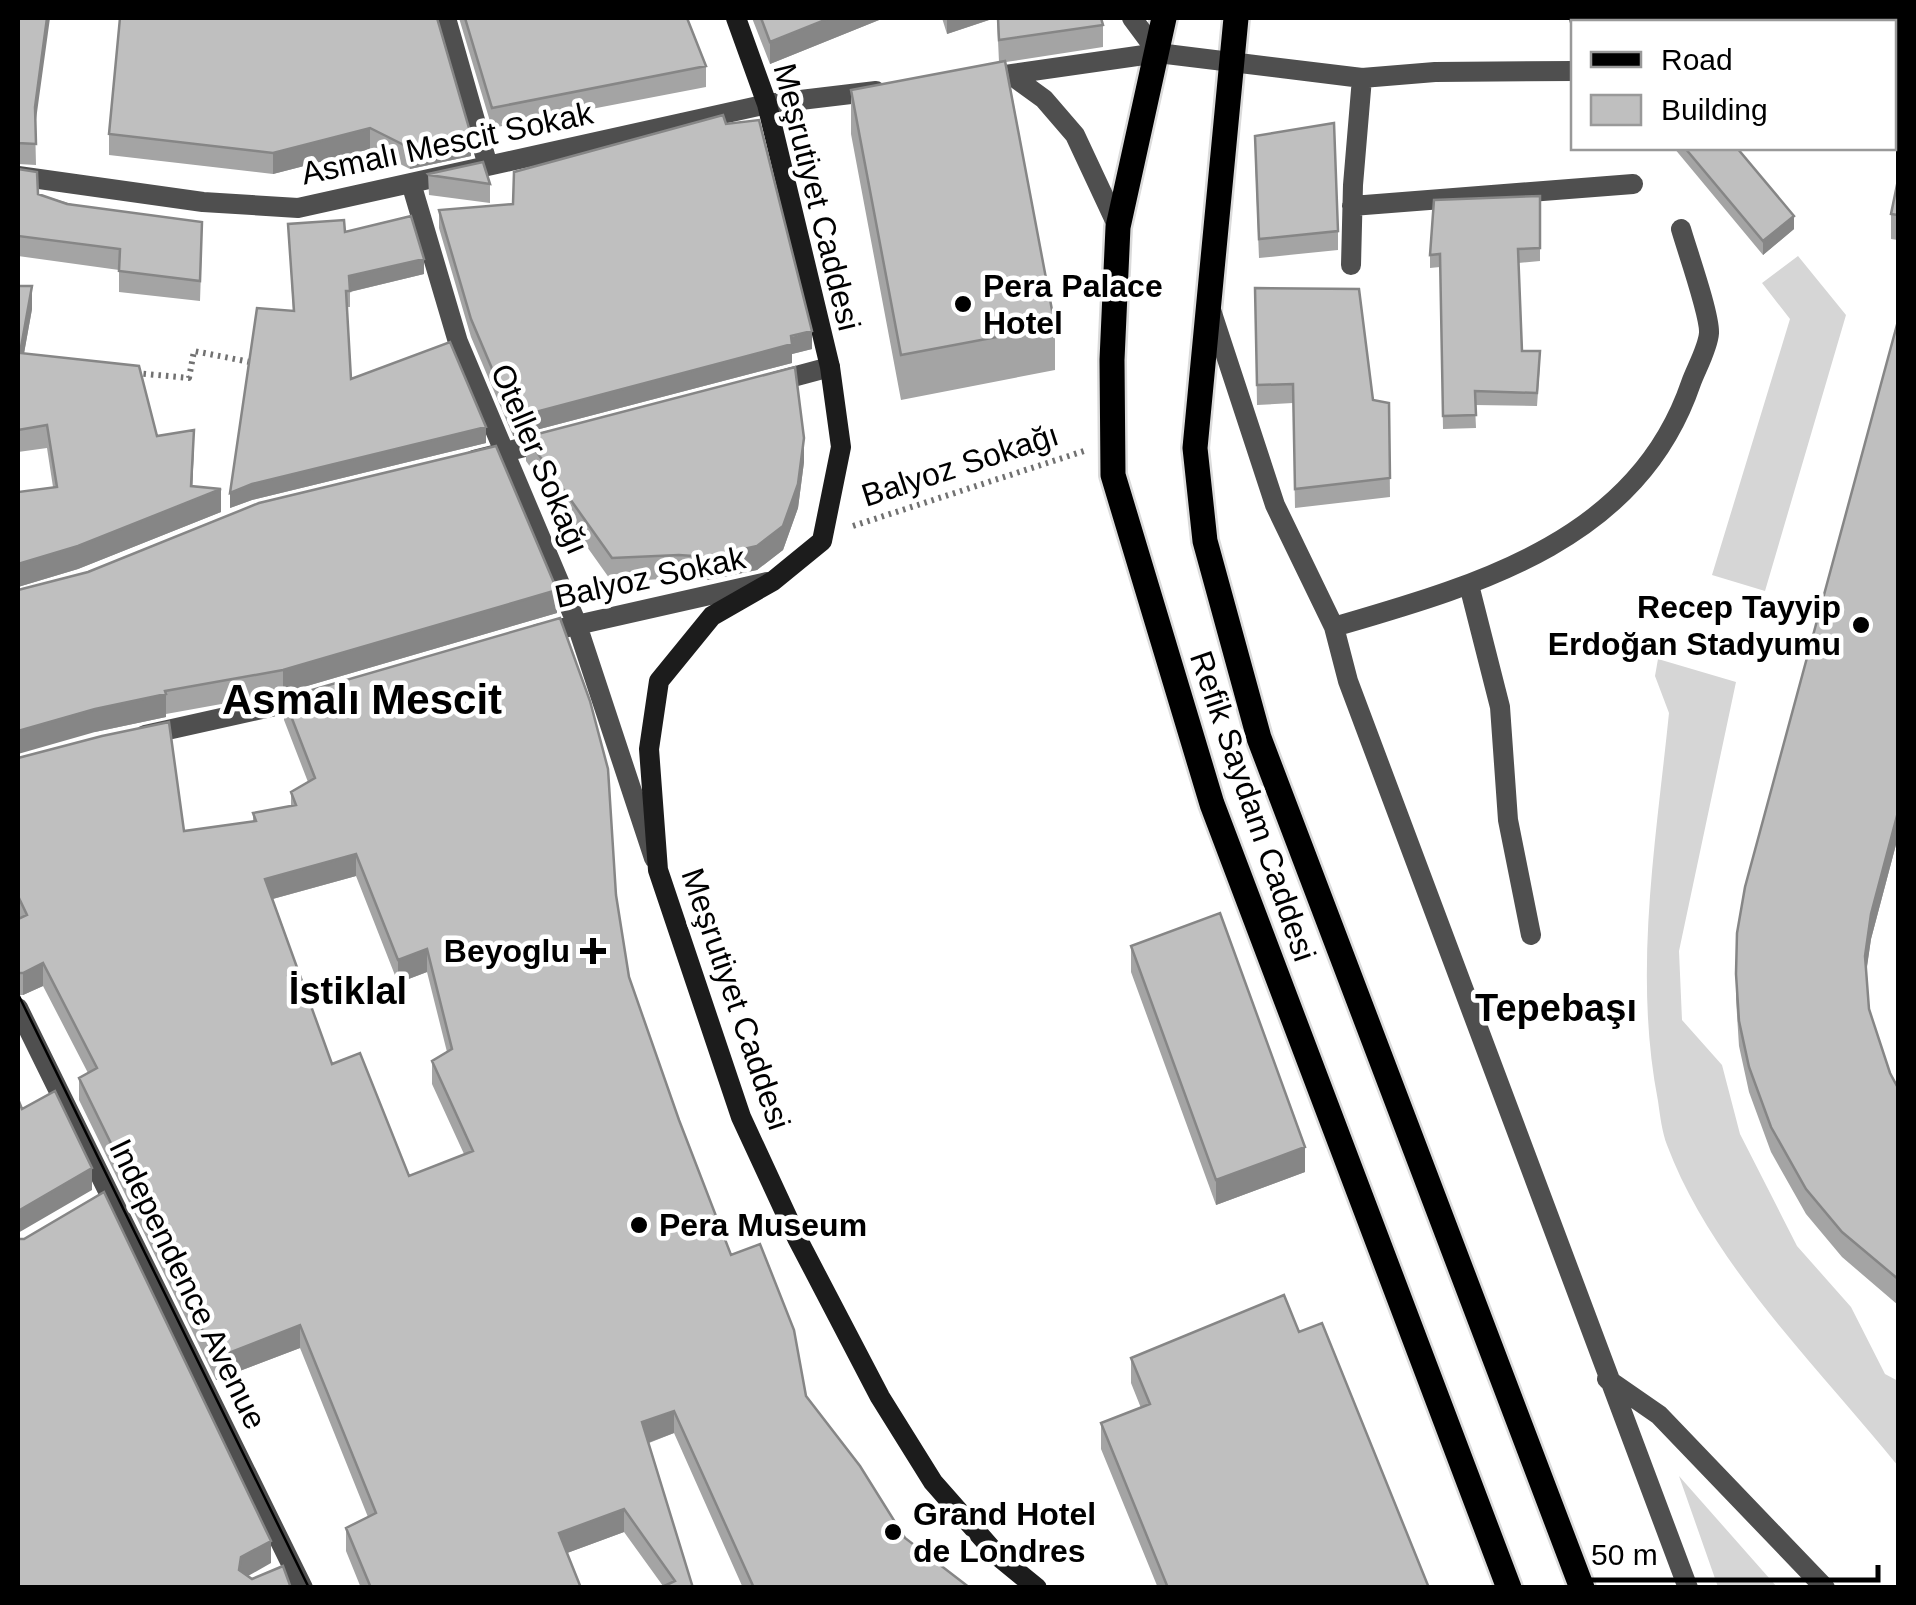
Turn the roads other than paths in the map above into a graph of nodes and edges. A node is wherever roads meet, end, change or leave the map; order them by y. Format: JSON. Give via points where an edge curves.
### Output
{"nodes":[{"id":1,"x":446,"y":18,"type":"edge"},
{"id":2,"x":736,"y":18,"type":"edge"},
{"id":3,"x":1132,"y":18,"type":"edge"},
{"id":4,"x":1164,"y":18,"type":"edge"},
{"id":5,"x":1236,"y":18,"type":"edge"},
{"id":6,"x":1158,"y":52,"type":"junction"},
{"id":7,"x":1229,"y":61,"type":"junction"},
{"id":8,"x":1571,"y":71,"type":"edge"},
{"id":9,"x":1011,"y":75,"type":"junction"},
{"id":10,"x":1362,"y":78,"type":"junction"},
{"id":11,"x":955,"y":82,"type":"edge"},
{"id":12,"x":898,"y":89,"type":"edge"},
{"id":13,"x":766,"y":104,"type":"junction"},
{"id":14,"x":488,"y":166,"type":"junction"},
{"id":15,"x":18,"y":176,"type":"edge"},
{"id":16,"x":410,"y":183,"type":"junction"},
{"id":17,"x":1633,"y":184,"type":"dead end"},
{"id":18,"x":1352,"y":206,"type":"junction"},
{"id":19,"x":1118,"y":227,"type":"junction"},
{"id":20,"x":1681,"y":229,"type":"dead end"},
{"id":21,"x":1350,"y":264,"type":"dead end"},
{"id":22,"x":1208,"y":300,"type":"junction"},
{"id":23,"x":830,"y":367,"type":"junction"},
{"id":24,"x":754,"y":387,"type":"edge"},
{"id":25,"x":563,"y":437,"type":"edge"},
{"id":26,"x":506,"y":452,"type":"junction"},
{"id":27,"x":448,"y":466,"type":"edge"},
{"id":28,"x":772,"y":581,"type":"junction"},
{"id":29,"x":1469,"y":585,"type":"junction"},
{"id":30,"x":576,"y":622,"type":"junction"},
{"id":31,"x":1334,"y":627,"type":"junction"},
{"id":32,"x":522,"y":638,"type":"edge"},
{"id":33,"x":322,"y":695,"type":"edge"},
{"id":34,"x":118,"y":740,"type":"edge"},
{"id":35,"x":658,"y":870,"type":"junction"},
{"id":36,"x":1530,"y":935,"type":"dead end"},
{"id":37,"x":18,"y":1008,"type":"edge"},
{"id":38,"x":112,"y":1195,"type":"junction"},
{"id":39,"x":86,"y":1210,"type":"edge"},
{"id":40,"x":1608,"y":1379,"type":"junction"},
{"id":41,"x":292,"y":1577,"type":"edge"},
{"id":42,"x":1037,"y":1588,"type":"edge"},
{"id":43,"x":1510,"y":1588,"type":"edge"},
{"id":44,"x":1582,"y":1588,"type":"edge"},
{"id":45,"x":1688,"y":1588,"type":"edge"},
{"id":46,"x":1825,"y":1588,"type":"edge"}],
"edges":[{"from":1,"to":14,"type":"street"},
{"from":2,"to":13,"type":"street","name":"Meşrutiyet Caddesi"},
{"from":3,"to":6,"type":"street"},
{"from":4,"to":6,"type":"main road","name":"Refik Saydam Caddesi"},
{"from":5,"to":7,"type":"main road","name":"Refik Saydam Caddesi"},
{"from":6,"to":7,"type":"street"},
{"from":6,"to":9,"type":"street"},
{"from":6,"to":19,"type":"main road","name":"Refik Saydam Caddesi"},
{"from":7,"to":10,"type":"street"},
{"from":7,"to":22,"type":"main road","name":"Refik Saydam Caddesi"},
{"from":8,"to":10,"type":"street"},
{"from":9,"to":11,"type":"street"},
{"from":9,"to":19,"type":"street","via":[[1044,99],[1075,135]]},
{"from":10,"to":18,"type":"street"},
{"from":12,"to":13,"type":"street","name":"Asmalı Mescit Sokak"},
{"from":13,"to":14,"type":"street","name":"Asmalı Mescit Sokak"},
{"from":13,"to":23,"type":"street","name":"Meşrutiyet Caddesi"},
{"from":14,"to":16,"type":"street","name":"Asmalı Mescit Sokak"},
{"from":15,"to":16,"type":"street","name":"Asmalı Mescit Sokak","via":[[298,208]]},
{"from":16,"to":26,"type":"street","name":"Oteller Sokağı","via":[[458,342]]},
{"from":17,"to":18,"type":"street"},
{"from":18,"to":21,"type":"street"},
{"from":19,"to":43,"type":"main road","name":"Refik Saydam Caddesi","via":[[1113,475],[1212,804]]},
{"from":20,"to":29,"type":"street","via":[[1709,332],[1683,408],[1642,475],[1580,530]]},
{"from":22,"to":31,"type":"street","via":[[1275,504]]},
{"from":22,"to":44,"type":"main road","name":"Refik Saydam Caddesi","via":[[1195,448],[1205,541],[1259,738]]},
{"from":23,"to":24,"type":"street"},
{"from":23,"to":28,"type":"street","name":"Meşrutiyet Caddesi","via":[[841,447],[822,541]]},
{"from":25,"to":26,"type":"street"},
{"from":26,"to":27,"type":"street"},
{"from":26,"to":30,"type":"street","name":"Oteller Sokağı"},
{"from":28,"to":30,"type":"street","name":"Balyoz Sokak"},
{"from":28,"to":35,"type":"street","name":"Meşrutiyet Caddesi","via":[[712,616],[658,681],[649,749]]},
{"from":29,"to":31,"type":"street"},
{"from":29,"to":36,"type":"street","via":[[1500,707],[1508,820]]},
{"from":30,"to":32,"type":"street","name":"Balyoz Sokak"},
{"from":30,"to":35,"type":"street","name":"Oteller Sokağı"},
{"from":31,"to":40,"type":"street"},
{"from":33,"to":34,"type":"street"},
{"from":35,"to":42,"type":"street","name":"Meşrutiyet Caddesi","via":[[742,1116],[880,1397],[933,1482],[999,1557]]},
{"from":37,"to":38,"type":"street","name":"Independence Avenue"},
{"from":38,"to":39,"type":"street"},
{"from":38,"to":41,"type":"street","name":"Independence Avenue"},
{"from":40,"to":45,"type":"street"},
{"from":40,"to":46,"type":"street","via":[[1659,1415]]}]}
